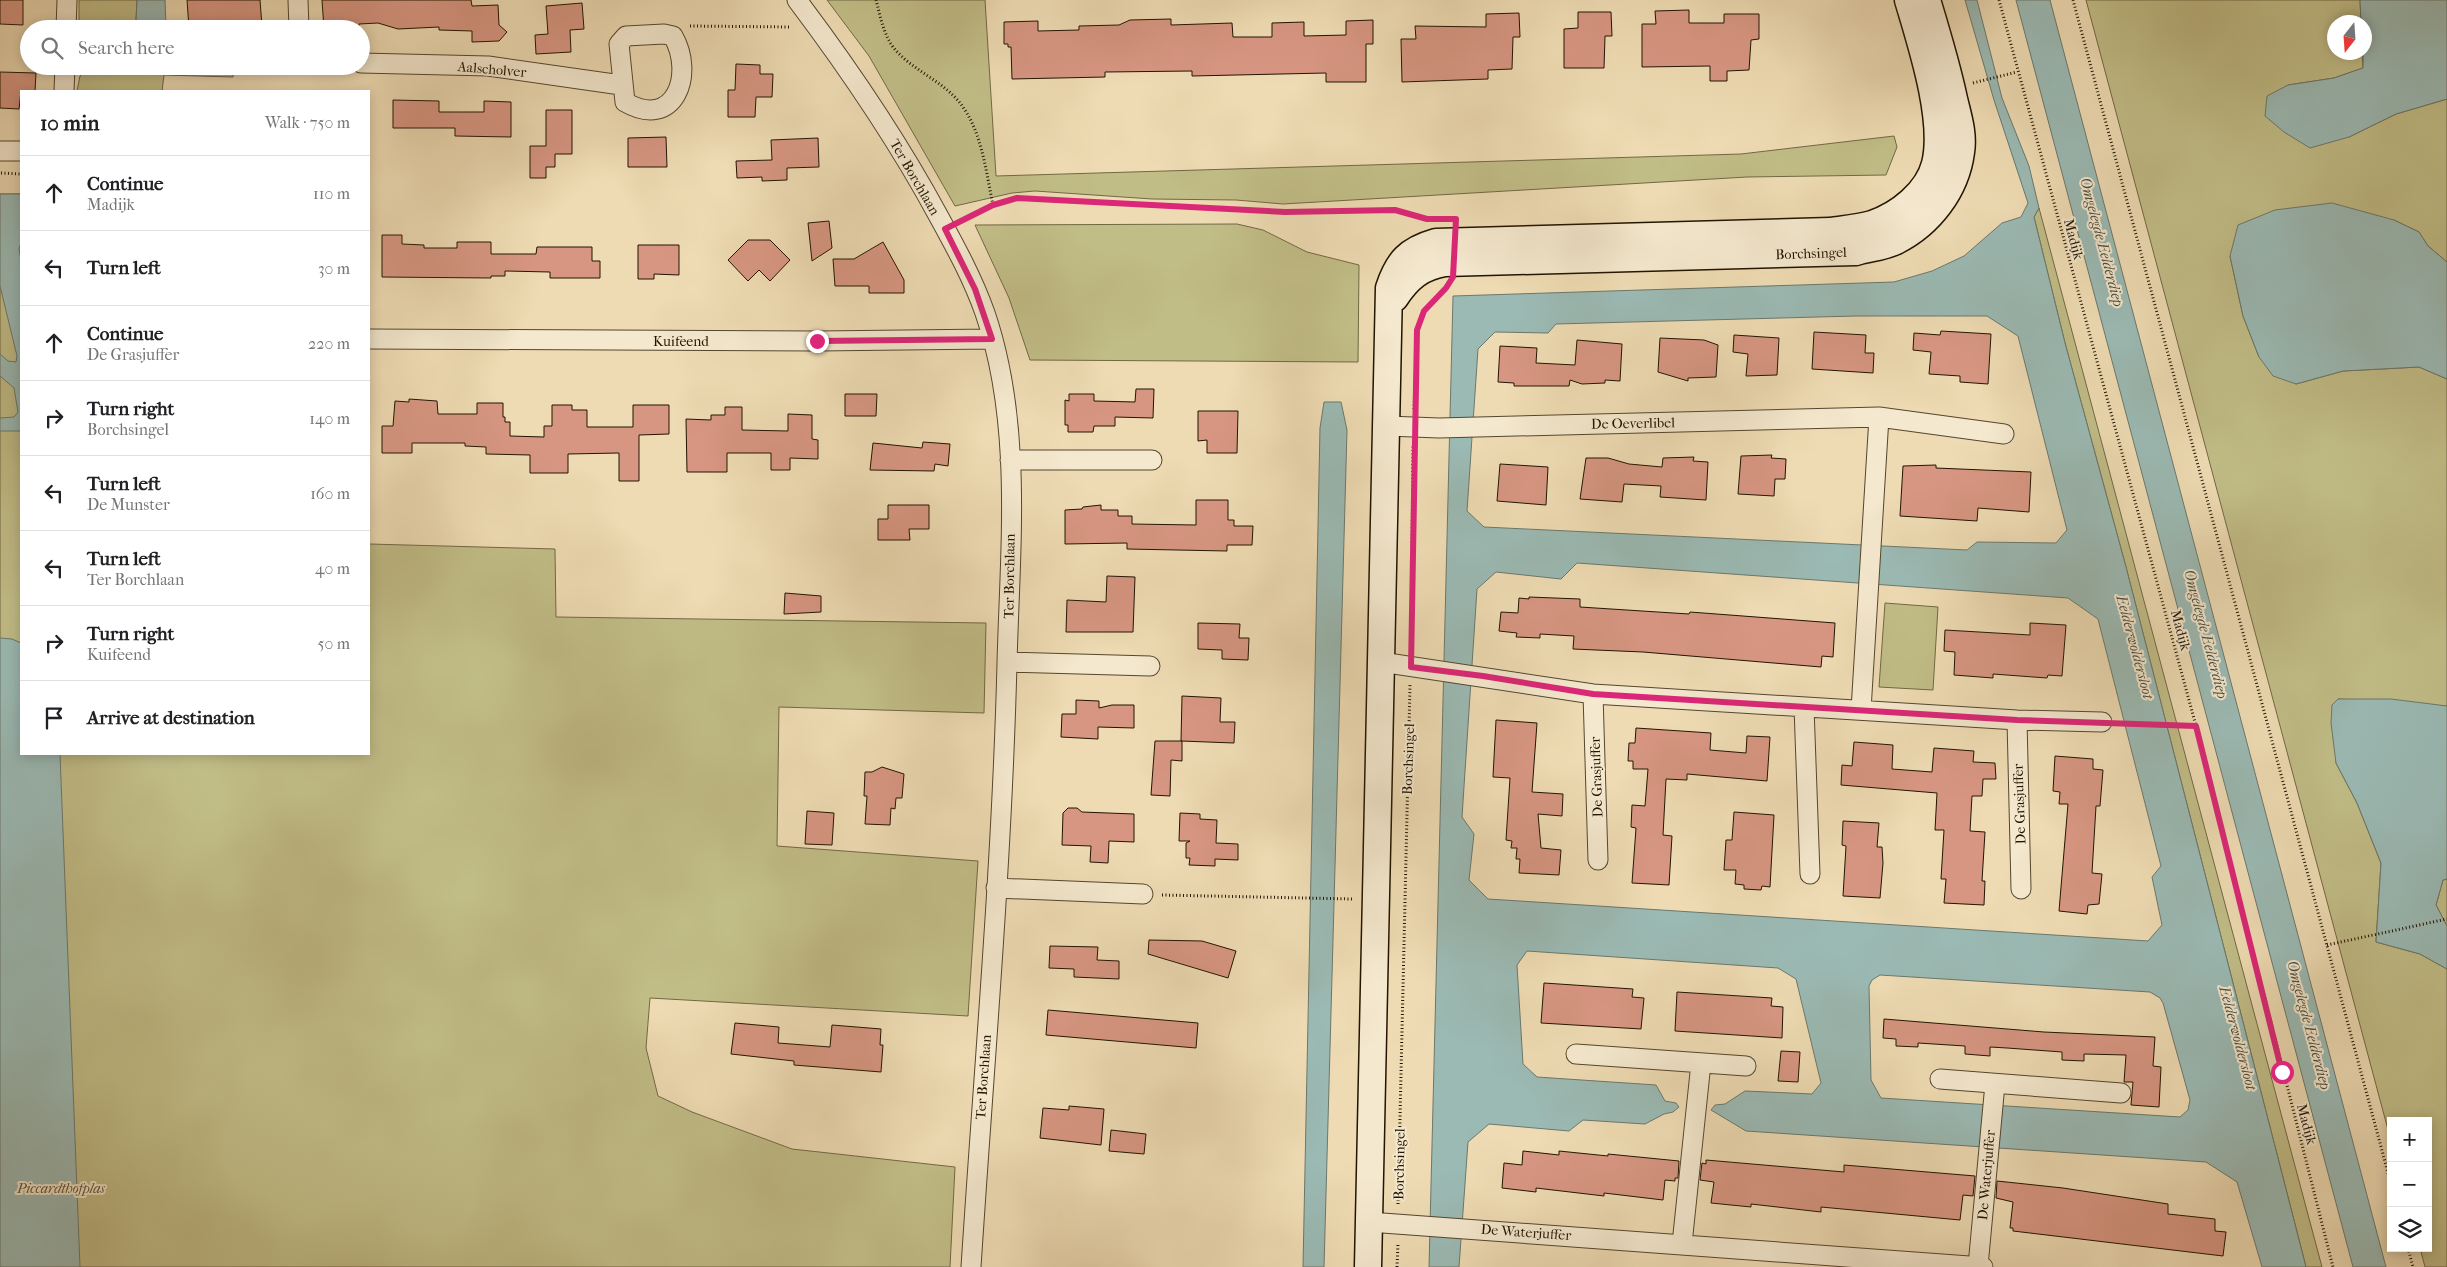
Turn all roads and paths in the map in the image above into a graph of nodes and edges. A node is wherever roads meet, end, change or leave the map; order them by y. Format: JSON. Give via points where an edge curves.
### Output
{"nodes":[{"id":1,"x":67,"y":0,"type":"edge"},
{"id":2,"x":298,"y":0,"type":"edge"},
{"id":3,"x":796,"y":0,"type":"edge"},
{"id":4,"x":876,"y":0,"type":"edge"},
{"id":5,"x":1908,"y":0,"type":"edge"},
{"id":6,"x":1927,"y":0,"type":"edge"},
{"id":7,"x":1999,"y":0,"type":"edge"},
{"id":8,"x":2073,"y":0,"type":"edge"},
{"id":9,"x":66,"y":20,"type":"edge"},
{"id":10,"x":299,"y":20,"type":"edge"},
{"id":11,"x":817,"y":27,"type":"junction"},
{"id":12,"x":673,"y":36,"type":"junction"},
{"id":13,"x":370,"y":63,"type":"edge"},
{"id":14,"x":2017,"y":72,"type":"junction"},
{"id":15,"x":65,"y":75,"type":"edge"},
{"id":16,"x":1986,"y":81,"type":"dead end"},
{"id":17,"x":622,"y":85,"type":"junction"},
{"id":18,"x":64,"y":90,"type":"edge"},
{"id":19,"x":0,"y":151,"type":"edge"},
{"id":20,"x":20,"y":151,"type":"edge"},
{"id":21,"x":0,"y":173,"type":"edge"},
{"id":22,"x":20,"y":174,"type":"edge"},
{"id":23,"x":993,"y":205,"type":"junction"},
{"id":24,"x":1436,"y":219,"type":"dead end"},
{"id":25,"x":945,"y":229,"type":"junction"},
{"id":26,"x":1454,"y":263,"type":"junction"},
{"id":27,"x":1389,"y":313,"type":"junction"},
{"id":28,"x":370,"y":339,"type":"edge"},
{"id":29,"x":992,"y":339,"type":"junction"},
{"id":30,"x":1879,"y":417,"type":"junction"},
{"id":31,"x":1386,"y":426,"type":"junction"},
{"id":32,"x":1414,"y":426,"type":"junction"},
{"id":33,"x":2004,"y":434,"type":"dead end"},
{"id":34,"x":1010,"y":460,"type":"junction"},
{"id":35,"x":1152,"y":460,"type":"dead end"},
{"id":36,"x":1007,"y":662,"type":"junction"},
{"id":37,"x":1381,"y":662,"type":"junction"},
{"id":38,"x":1150,"y":666,"type":"dead end"},
{"id":39,"x":1411,"y":667,"type":"junction"},
{"id":40,"x":1593,"y":694,"type":"junction"},
{"id":41,"x":1804,"y":707,"type":"junction"},
{"id":42,"x":1861,"y":710,"type":"junction"},
{"id":43,"x":2017,"y":720,"type":"junction"},
{"id":44,"x":2102,"y":722,"type":"joint"},
{"id":45,"x":2196,"y":726,"type":"junction"},
{"id":46,"x":1598,"y":860,"type":"dead end"},
{"id":47,"x":1810,"y":874,"type":"dead end"},
{"id":48,"x":996,"y":888,"type":"junction"},
{"id":49,"x":2021,"y":888,"type":"dead end"},
{"id":50,"x":1143,"y":894,"type":"joint"},
{"id":51,"x":1355,"y":899,"type":"dead end"},
{"id":52,"x":2447,"y":919,"type":"edge"},
{"id":53,"x":2327,"y":945,"type":"junction"},
{"id":54,"x":1576,"y":1054,"type":"dead end"},
{"id":55,"x":1701,"y":1063,"type":"junction"},
{"id":56,"x":1746,"y":1066,"type":"dead end"},
{"id":57,"x":1940,"y":1079,"type":"dead end"},
{"id":58,"x":1994,"y":1092,"type":"junction"},
{"id":59,"x":2121,"y":1093,"type":"dead end"},
{"id":60,"x":2387,"y":1169,"type":"edge"},
{"id":61,"x":1369,"y":1222,"type":"junction"},
{"id":62,"x":1398,"y":1224,"type":"junction"},
{"id":63,"x":1682,"y":1244,"type":"junction"},
{"id":64,"x":2409,"y":1252,"type":"edge"},
{"id":65,"x":1936,"y":1265,"type":"edge"},
{"id":66,"x":971,"y":1267,"type":"edge"},
{"id":67,"x":1368,"y":1267,"type":"edge"},
{"id":68,"x":1397,"y":1267,"type":"edge"},
{"id":69,"x":1980,"y":1267,"type":"edge"},
{"id":70,"x":2333,"y":1267,"type":"edge"},
{"id":71,"x":2413,"y":1267,"type":"edge"}],
"edges":[{"from":1,"to":9,"type":"street"},
{"from":2,"to":10,"type":"street"},
{"from":3,"to":11,"type":"street","name":"Ter Borchlaan"},
{"from":4,"to":23,"type":"path","via":[[893,47],[961,104],[978,139]]},
{"from":5,"to":27,"type":"main road","name":"Borchsingel","via":[[1929,76],[1938,147],[1935,165],[1921,191],[1903,209],[1871,224],[1830,231],[1436,242],[1406,256],[1396,269],[1389,288]]},
{"from":6,"to":26,"type":"main road","name":"Borchsingel","via":[[1950,82],[1962,150],[1952,185],[1940,205],[1925,221],[1896,241],[1856,252]]},
{"from":7,"to":14,"type":"path","name":"Madijk"},
{"from":8,"to":53,"type":"path"},
{"from":11,"to":12,"type":"path","via":[[683,26]]},
{"from":11,"to":25,"type":"street","name":"Ter Borchlaan","via":[[908,160]]},
{"from":12,"to":17,"type":"street","via":[[626,36],[618,44]]},
{"from":12,"to":17,"type":"street","via":[[681,66],[680,86],[674,101],[664,108],[639,110],[625,102]]},
{"from":13,"to":17,"type":"street","name":"Aalscholver","via":[[488,66]]},
{"from":14,"to":16,"type":"path"},
{"from":14,"to":45,"type":"path","name":"Madijk"},
{"from":15,"to":18,"type":"street"},
{"from":19,"to":20,"type":"street"},
{"from":21,"to":22,"type":"path"},
{"from":23,"to":24,"type":"path","via":[[1017,198],[1285,212],[1395,210]]},
{"from":23,"to":25,"type":"path"},
{"from":25,"to":29,"type":"street","name":"Ter Borchlaan","via":[[975,289]]},
{"from":26,"to":27,"type":"main road","name":"Borchsingel","via":[[1430,266],[1416,272]]},
{"from":26,"to":32,"type":"path","name":"Borchsingel","via":[[1453,277],[1424,311],[1417,330]]},
{"from":27,"to":31,"type":"main road","name":"Borchsingel"},
{"from":28,"to":29,"type":"street","name":"Kuifeend"},
{"from":29,"to":34,"type":"street","name":"Ter Borchlaan","via":[[1004,393]]},
{"from":30,"to":32,"type":"street","name":"De Oeverlibel"},
{"from":30,"to":33,"type":"street","name":"De Oeverlibel"},
{"from":30,"to":42,"type":"street"},
{"from":31,"to":32,"type":"street","name":"De Oeverlibel"},
{"from":31,"to":37,"type":"main road","name":"Borchsingel"},
{"from":32,"to":39,"type":"path","name":"Borchsingel"},
{"from":34,"to":35,"type":"street"},
{"from":34,"to":36,"type":"street","name":"Ter Borchlaan"},
{"from":36,"to":38,"type":"street"},
{"from":36,"to":48,"type":"street","name":"Ter Borchlaan","via":[[1005,759]]},
{"from":37,"to":39,"type":"street"},
{"from":37,"to":61,"type":"main road","name":"Borchsingel"},
{"from":39,"to":40,"type":"street"},
{"from":39,"to":62,"type":"path","name":"Borchsingel"},
{"from":40,"to":41,"type":"street"},
{"from":40,"to":46,"type":"street","name":"De Grasjuffer"},
{"from":41,"to":42,"type":"street"},
{"from":41,"to":47,"type":"street"},
{"from":42,"to":43,"type":"street"},
{"from":43,"to":44,"type":"street"},
{"from":43,"to":49,"type":"street","name":"De Grasjuffer"},
{"from":44,"to":45,"type":"path"},
{"from":45,"to":70,"type":"path","name":"Madijk"},
{"from":48,"to":50,"type":"street"},
{"from":48,"to":66,"type":"street","name":"Ter Borchlaan"},
{"from":50,"to":51,"type":"path"},
{"from":52,"to":53,"type":"path"},
{"from":53,"to":60,"type":"path"},
{"from":54,"to":55,"type":"street"},
{"from":55,"to":56,"type":"street"},
{"from":55,"to":63,"type":"street"},
{"from":57,"to":58,"type":"street"},
{"from":58,"to":59,"type":"street"},
{"from":58,"to":69,"type":"street","name":"De Waterjuffer"},
{"from":61,"to":62,"type":"street","name":"De Waterjuffer"},
{"from":61,"to":67,"type":"main road","name":"Borchsingel"},
{"from":62,"to":63,"type":"street","name":"De Waterjuffer"},
{"from":62,"to":68,"type":"path","name":"Borchsingel"},
{"from":63,"to":65,"type":"street","name":"De Waterjuffer"},
{"from":64,"to":71,"type":"path"},
{"from":65,"to":69,"type":"street","name":"De Waterjuffer"}]}
